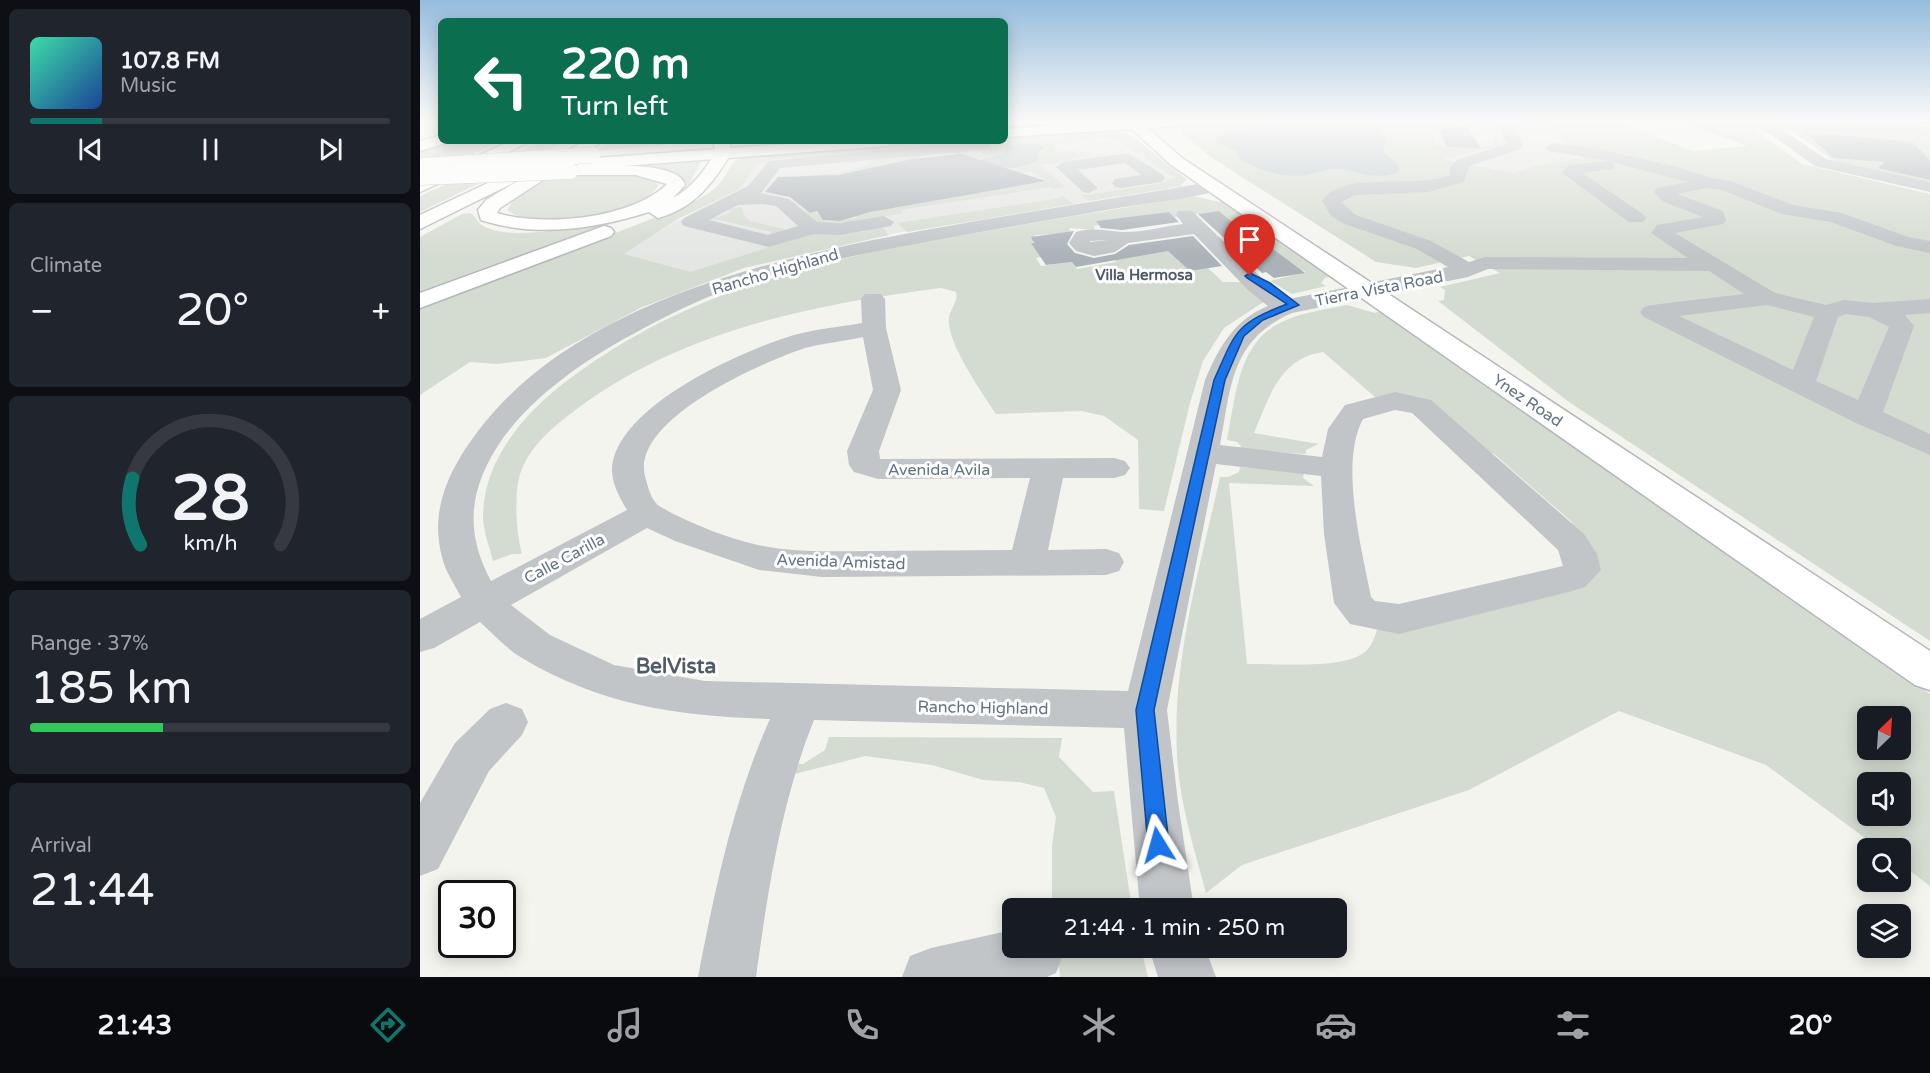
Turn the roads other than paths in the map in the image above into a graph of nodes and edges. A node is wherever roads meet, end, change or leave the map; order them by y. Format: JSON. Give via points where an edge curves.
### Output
{"nodes":[{"id":1,"x":468,"y":166,"type":"edge"},
{"id":2,"x":479,"y":166,"type":"edge"},
{"id":3,"x":479,"y":166,"type":"edge"},
{"id":4,"x":557,"y":166,"type":"edge"},
{"id":5,"x":564,"y":166,"type":"edge"},
{"id":6,"x":627,"y":166,"type":"edge"},
{"id":7,"x":713,"y":166,"type":"edge"},
{"id":8,"x":775,"y":166,"type":"edge"},
{"id":9,"x":1068,"y":166,"type":"edge"},
{"id":10,"x":1139,"y":166,"type":"edge"},
{"id":11,"x":1189,"y":166,"type":"edge"},
{"id":12,"x":1459,"y":166,"type":"edge"},
{"id":13,"x":1613,"y":166,"type":"edge"},
{"id":14,"x":1649,"y":166,"type":"edge"},
{"id":15,"x":1832,"y":166,"type":"edge"},
{"id":16,"x":421,"y":172,"type":"edge"},
{"id":17,"x":1216,"y":177,"type":"junction"},
{"id":18,"x":1708,"y":183,"type":"junction"},
{"id":19,"x":420,"y":187,"type":"edge"},
{"id":20,"x":1930,"y":188,"type":"edge"},
{"id":21,"x":1092,"y":197,"type":"junction"},
{"id":22,"x":736,"y":200,"type":"junction"},
{"id":23,"x":1636,"y":218,"type":"dead end"},
{"id":24,"x":420,"y":223,"type":"edge"},
{"id":25,"x":898,"y":226,"type":"junction"},
{"id":26,"x":813,"y":228,"type":"junction"},
{"id":27,"x":1122,"y":238,"type":"dead end"},
{"id":28,"x":1245,"y":242,"type":"dead end"},
{"id":29,"x":1220,"y":246,"type":"junction"},
{"id":30,"x":1930,"y":247,"type":"edge"},
{"id":31,"x":1714,"y":265,"type":"junction"},
{"id":32,"x":1468,"y":270,"type":"junction"},
{"id":33,"x":1381,"y":288,"type":"junction"},
{"id":34,"x":1767,"y":298,"type":"junction"},
{"id":35,"x":420,"y":301,"type":"edge"},
{"id":36,"x":1290,"y":306,"type":"junction"},
{"id":37,"x":1930,"y":306,"type":"edge"},
{"id":38,"x":1873,"y":310,"type":"junction"},
{"id":39,"x":1827,"y":314,"type":"junction"},
{"id":40,"x":1801,"y":385,"type":"junction"},
{"id":41,"x":1866,"y":417,"type":"junction"},
{"id":42,"x":1930,"y":446,"type":"edge"},
{"id":43,"x":1204,"y":453,"type":"junction"},
{"id":44,"x":1049,"y":468,"type":"junction"},
{"id":45,"x":1114,"y":468,"type":"dead end"},
{"id":46,"x":1337,"y":468,"type":"junction"},
{"id":47,"x":646,"y":514,"type":"junction"},
{"id":48,"x":1106,"y":562,"type":"dead end"},
{"id":49,"x":1027,"y":563,"type":"junction"},
{"id":50,"x":482,"y":601,"type":"junction"},
{"id":51,"x":420,"y":637,"type":"edge"},
{"id":52,"x":1930,"y":650,"type":"edge"},
{"id":53,"x":1930,"y":673,"type":"edge"},
{"id":54,"x":799,"y":703,"type":"junction"},
{"id":55,"x":1145,"y":710,"type":"junction"},
{"id":56,"x":506,"y":722,"type":"dead end"},
{"id":57,"x":420,"y":851,"type":"edge"},
{"id":58,"x":1166,"y":898,"type":"edge"},
{"id":59,"x":1014,"y":958,"type":"edge"},
{"id":60,"x":1180,"y":958,"type":"edge"},
{"id":61,"x":727,"y":977,"type":"edge"},
{"id":62,"x":931,"y":977,"type":"edge"},
{"id":63,"x":1187,"y":977,"type":"edge"}],
"edges":[{"from":1,"to":19,"type":"main road"},
{"from":2,"to":16,"type":"main road","bridge":true},
{"from":3,"to":16,"type":"main road","bridge":true},
{"from":4,"to":24,"type":"main road"},
{"from":5,"to":6,"type":"main road","via":[[493,204],[487,210],[488,216],[508,224],[527,225],[595,220],[650,205],[676,185],[675,180]]},
{"from":7,"to":35,"type":"main road","via":[[702,188],[686,199]]},
{"from":8,"to":22,"type":"street","via":[[754,190]]},
{"from":9,"to":21,"type":"street","via":[[1064,167]]},
{"from":10,"to":21,"type":"street","via":[[1156,178]]},
{"from":11,"to":17,"type":"main road","name":"Ynez Road"},
{"from":12,"to":32,"type":"street","via":[[1458,178],[1450,183],[1419,189],[1350,190],[1331,201],[1349,219],[1424,245]]},
{"from":13,"to":23,"type":"street","via":[[1575,169],[1570,173]]},
{"from":14,"to":18,"type":"street"},
{"from":15,"to":20,"type":"street"},
{"from":17,"to":21,"type":"street","name":"Rancho Highland"},
{"from":17,"to":33,"type":"main road","name":"Ynez Road"},
{"from":17,"to":33,"type":"main road","name":"Ynez Road","via":[[1298,222]]},
{"from":18,"to":30,"type":"street","via":[[1737,188],[1789,210],[1835,217],[1903,242]]},
{"from":18,"to":31,"type":"street","via":[[1663,192],[1716,215],[1716,220],[1661,232]]},
{"from":21,"to":25,"type":"street","name":"Rancho Highland"},
{"from":22,"to":26,"type":"street","via":[[750,205],[760,219],[780,226]]},
{"from":22,"to":26,"type":"street","via":[[786,204]]},
{"from":22,"to":26,"type":"street","via":[[691,222],[770,241]]},
{"from":25,"to":26,"type":"street"},
{"from":25,"to":50,"type":"street","name":"Rancho Highland","via":[[802,261],[711,288],[649,315],[587,349],[540,382],[502,419],[461,483],[455,518],[460,558]]},
{"from":27,"to":29,"type":"street","via":[[1191,222]]},
{"from":28,"to":29,"type":"street"},
{"from":29,"to":36,"type":"street","via":[[1257,286]]},
{"from":31,"to":32,"type":"street","name":"Tierra Vista Road","via":[[1485,263]]},
{"from":31,"to":34,"type":"street"},
{"from":32,"to":33,"type":"street","name":"Tierra Vista Road"},
{"from":33,"to":36,"type":"street","name":"Tierra Vista Road"},
{"from":33,"to":52,"type":"main road","name":"Ynez Road"},
{"from":33,"to":53,"type":"main road","name":"Ynez Road"},
{"from":34,"to":39,"type":"street"},
{"from":34,"to":40,"type":"street","via":[[1652,312]]},
{"from":36,"to":43,"type":"street","name":"Tierra Vista Road","via":[[1260,318],[1240,334],[1219,380]]},
{"from":37,"to":38,"type":"street"},
{"from":38,"to":39,"type":"street","via":[[1844,306]]},
{"from":38,"to":41,"type":"street","via":[[1896,319],[1902,326]]},
{"from":39,"to":40,"type":"street"},
{"from":40,"to":41,"type":"street"},
{"from":41,"to":42,"type":"street"},
{"from":43,"to":46,"type":"street"},
{"from":43,"to":55,"type":"street","name":"Tierra Vista Road"},
{"from":44,"to":45,"type":"street","name":"Avenida Avila"},
{"from":44,"to":47,"type":"street","name":"Avenida Avila","via":[[878,469],[865,465],[863,451],[887,390],[874,313],[722,373],[659,416],[634,445],[628,471],[633,493]]},
{"from":44,"to":49,"type":"street"},
{"from":46,"to":46,"type":"street","via":[[1338,502],[1353,603],[1364,614],[1399,619],[1572,578],[1582,570],[1579,554],[1571,542],[1421,406],[1395,401],[1353,412]]},
{"from":47,"to":49,"type":"street","name":"Avenida Amistad","via":[[759,558],[822,564]]},
{"from":47,"to":50,"type":"street","name":"Calle Carilla"},
{"from":48,"to":49,"type":"street","name":"Avenida Amistad"},
{"from":50,"to":51,"type":"street","name":"Calle Carilla"},
{"from":50,"to":54,"type":"street","name":"Rancho Highland","via":[[535,646],[607,681],[705,699]]},
{"from":54,"to":55,"type":"street","name":"Rancho Highland"},
{"from":54,"to":61,"type":"street","via":[[780,743],[756,817]]},
{"from":55,"to":58,"type":"street","name":"Tierra Vista Road"},
{"from":56,"to":57,"type":"street","via":[[472,757]]},
{"from":59,"to":62,"type":"street"},
{"from":60,"to":63,"type":"street"}]}
